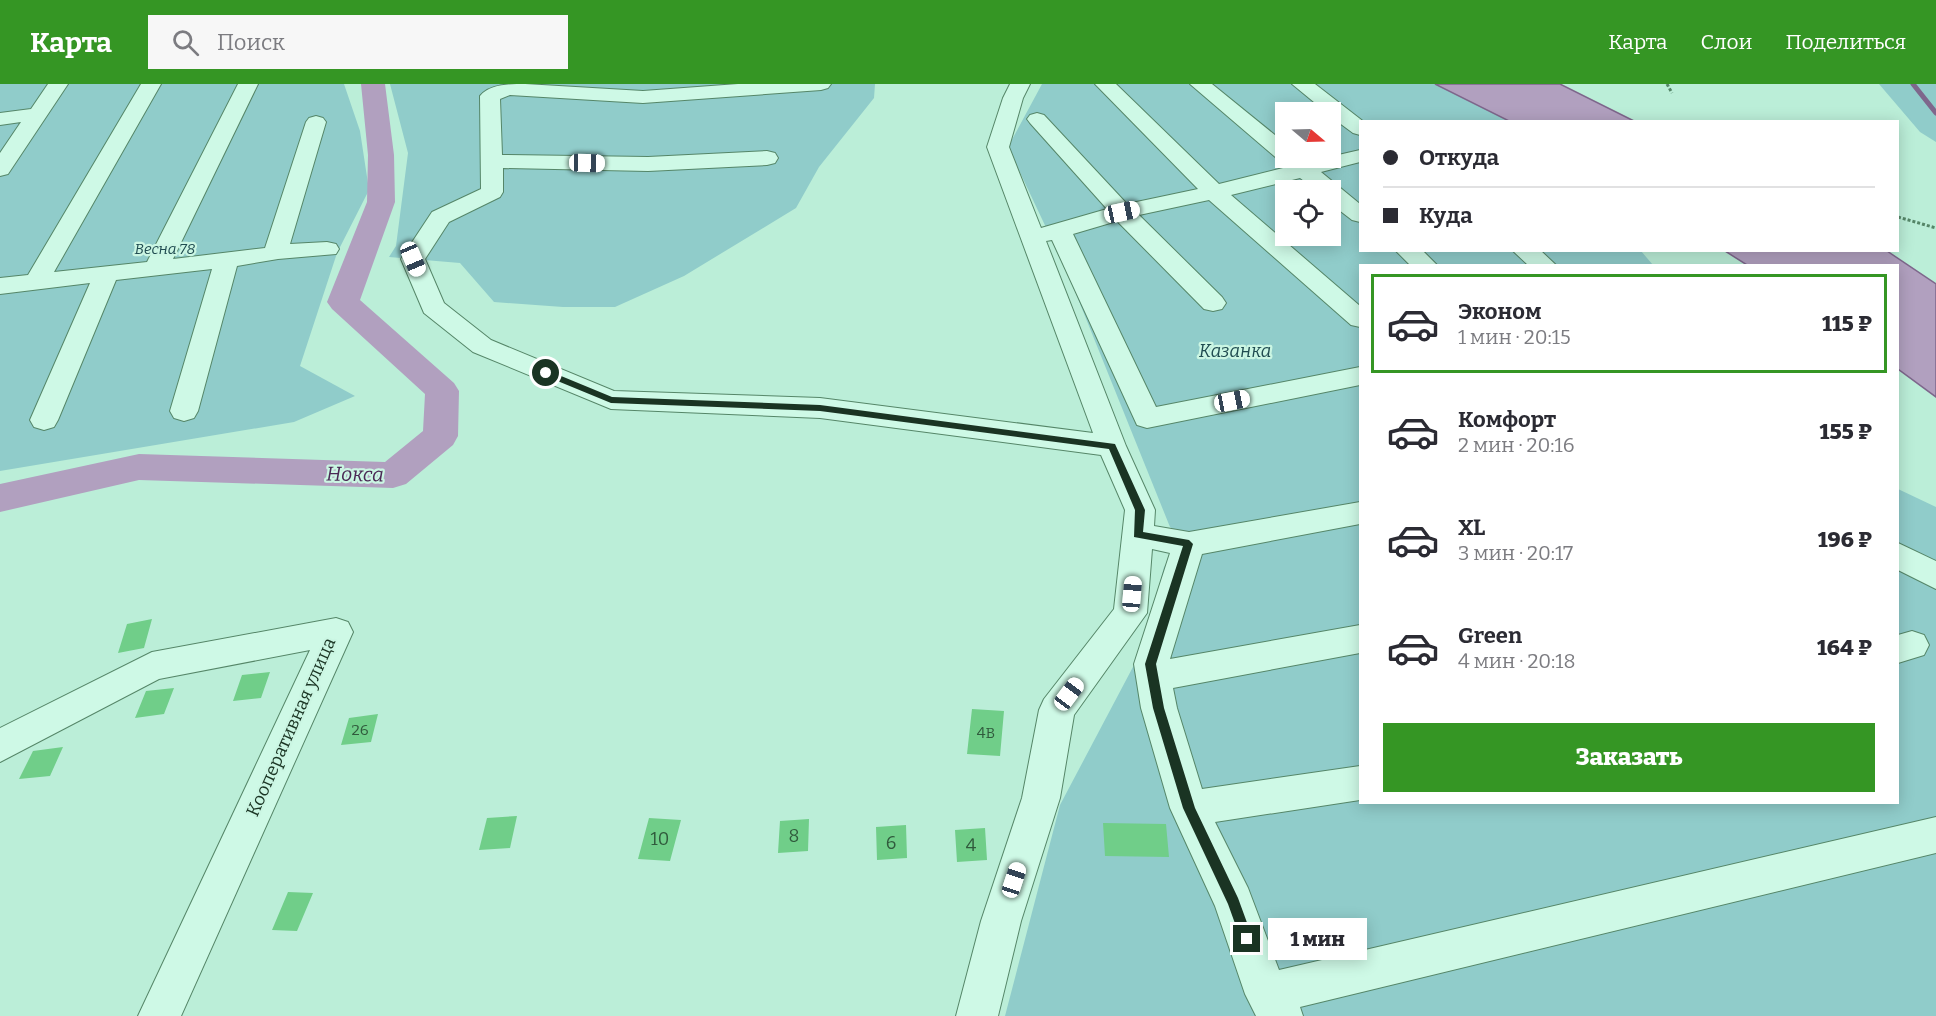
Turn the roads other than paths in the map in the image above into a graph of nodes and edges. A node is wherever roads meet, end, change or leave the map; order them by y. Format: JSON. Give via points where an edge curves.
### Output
{"nodes":[{"id":1,"x":58,"y":84,"type":"edge"},
{"id":2,"x":151,"y":84,"type":"edge"},
{"id":3,"x":248,"y":84,"type":"edge"},
{"id":4,"x":821,"y":84,"type":"edge"},
{"id":5,"x":1020,"y":84,"type":"edge"},
{"id":6,"x":1105,"y":84,"type":"edge"},
{"id":7,"x":1200,"y":84,"type":"edge"},
{"id":8,"x":1302,"y":84,"type":"edge"},
{"id":9,"x":38,"y":114,"type":"junction"},
{"id":10,"x":0,"y":119,"type":"edge"},
{"id":11,"x":1037,"y":119,"type":"dead end"},
{"id":12,"x":316,"y":122,"type":"dead end"},
{"id":13,"x":1359,"y":128,"type":"edge"},
{"id":14,"x":1275,"y":147,"type":"edge"},
{"id":15,"x":1359,"y":156,"type":"edge"},
{"id":16,"x":1341,"y":157,"type":"edge"},
{"id":17,"x":767,"y":158,"type":"dead end"},
{"id":18,"x":491,"y":160,"type":"junction"},
{"id":19,"x":1275,"y":168,"type":"edge"},
{"id":20,"x":1301,"y":168,"type":"edge"},
{"id":21,"x":0,"y":169,"type":"edge"},
{"id":22,"x":1316,"y":180,"type":"edge"},
{"id":23,"x":1214,"y":192,"type":"junction"},
{"id":24,"x":1341,"y":200,"type":"edge"},
{"id":25,"x":1122,"y":212,"type":"junction"},
{"id":26,"x":1359,"y":214,"type":"edge"},
{"id":27,"x":1060,"y":231,"type":"junction"},
{"id":28,"x":1032,"y":237,"type":"junction"},
{"id":29,"x":327,"y":249,"type":"dead end"},
{"id":30,"x":276,"y":252,"type":"junction"},
{"id":31,"x":1409,"y":252,"type":"edge"},
{"id":32,"x":1527,"y":252,"type":"edge"},
{"id":33,"x":227,"y":260,"type":"junction"},
{"id":34,"x":1424,"y":264,"type":"edge"},
{"id":35,"x":1542,"y":264,"type":"edge"},
{"id":36,"x":157,"y":267,"type":"junction"},
{"id":37,"x":106,"y":275,"type":"junction"},
{"id":38,"x":36,"y":282,"type":"junction"},
{"id":39,"x":0,"y":286,"type":"edge"},
{"id":40,"x":1213,"y":303,"type":"dead end"},
{"id":41,"x":1359,"y":318,"type":"edge"},
{"id":42,"x":1359,"y":376,"type":"edge"},
{"id":43,"x":184,"y":411,"type":"dead end"},
{"id":44,"x":44,"y":420,"type":"dead end"},
{"id":45,"x":1112,"y":446,"type":"junction"},
{"id":46,"x":1359,"y":513,"type":"edge"},
{"id":47,"x":1137,"y":535,"type":"junction"},
{"id":48,"x":1189,"y":544,"type":"junction"},
{"id":49,"x":1899,"y":556,"type":"edge"},
{"id":50,"x":1936,"y":576,"type":"edge"},
{"id":51,"x":1359,"y":639,"type":"edge"},
{"id":52,"x":1153,"y":677,"type":"junction"},
{"id":53,"x":0,"y":746,"type":"edge"},
{"id":54,"x":1359,"y":783,"type":"edge"},
{"id":55,"x":1189,"y":808,"type":"junction"},
{"id":56,"x":1936,"y":835,"type":"edge"},
{"id":57,"x":1274,"y":1005,"type":"edge"},
{"id":58,"x":159,"y":1016,"type":"edge"},
{"id":59,"x":977,"y":1016,"type":"edge"}],
"edges":[{"from":1,"to":9,"type":"street"},
{"from":2,"to":38,"type":"street"},
{"from":3,"to":36,"type":"street"},
{"from":4,"to":18,"type":"street","via":[[643,97],[507,89],[490,96]]},
{"from":5,"to":28,"type":"street","via":[[998,147]]},
{"from":6,"to":23,"type":"street"},
{"from":7,"to":14,"type":"street"},
{"from":8,"to":13,"type":"street"},
{"from":9,"to":10,"type":"street"},
{"from":9,"to":21,"type":"street"},
{"from":11,"to":25,"type":"street"},
{"from":12,"to":30,"type":"street"},
{"from":15,"to":16,"type":"street"},
{"from":17,"to":18,"type":"street","via":[[648,164]]},
{"from":18,"to":45,"type":"street","via":[[492,192],[440,217],[413,259],[433,307],[482,346],[611,400],[820,408]]},
{"from":19,"to":23,"type":"street"},
{"from":20,"to":22,"type":"street"},
{"from":23,"to":25,"type":"street"},
{"from":23,"to":41,"type":"street"},
{"from":24,"to":26,"type":"street"},
{"from":25,"to":27,"type":"street"},
{"from":25,"to":40,"type":"street"},
{"from":27,"to":28,"type":"street"},
{"from":27,"to":42,"type":"street","via":[[1147,418]]},
{"from":28,"to":45,"type":"street"},
{"from":29,"to":30,"type":"street"},
{"from":30,"to":33,"type":"street"},
{"from":31,"to":34,"type":"street"},
{"from":32,"to":35,"type":"street"},
{"from":33,"to":36,"type":"street"},
{"from":33,"to":43,"type":"street"},
{"from":36,"to":37,"type":"street"},
{"from":37,"to":38,"type":"street"},
{"from":37,"to":44,"type":"street"},
{"from":38,"to":39,"type":"street"},
{"from":45,"to":47,"type":"street","via":[[1140,510]]},
{"from":46,"to":48,"type":"street"},
{"from":47,"to":48,"type":"street"},
{"from":47,"to":59,"type":"street","via":[[1130,613],[1057,710],[1041,798],[1001,921]]},
{"from":48,"to":52,"type":"street","via":[[1150,664]]},
{"from":49,"to":50,"type":"street"},
{"from":51,"to":52,"type":"street"},
{"from":52,"to":55,"type":"street"},
{"from":53,"to":58,"type":"street","name":"Кооперативная улица","via":[[152,666],[336,632]]},
{"from":54,"to":55,"type":"street"},
{"from":55,"to":57,"type":"street","via":[[1234,903]]},
{"from":56,"to":57,"type":"street"}]}
